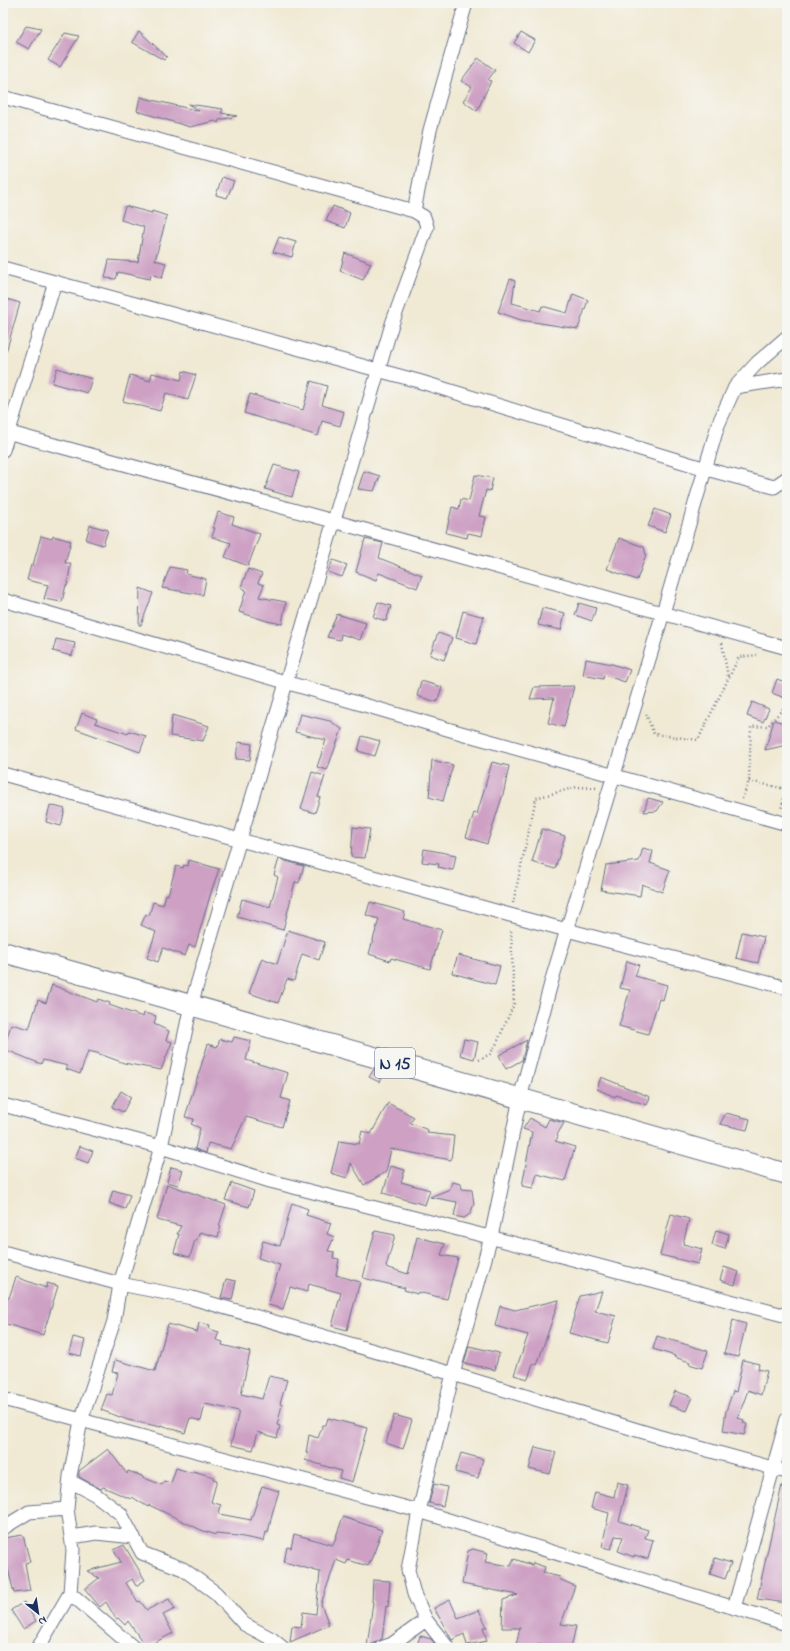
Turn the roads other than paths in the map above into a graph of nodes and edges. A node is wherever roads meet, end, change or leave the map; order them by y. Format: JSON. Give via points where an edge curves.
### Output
{"nodes":[{"id":1,"x":466,"y":3,"type":"edge"},
{"id":2,"x":3,"y":97,"type":"edge"},
{"id":3,"x":414,"y":211,"type":"junction"},
{"id":4,"x":3,"y":268,"type":"edge"},
{"id":5,"x":55,"y":282,"type":"junction"},
{"id":6,"x":787,"y":337,"type":"edge"},
{"id":7,"x":378,"y":370,"type":"junction"},
{"id":8,"x":787,"y":379,"type":"edge"},
{"id":9,"x":735,"y":387,"type":"junction"},
{"id":10,"x":5,"y":431,"type":"edge"},
{"id":11,"x":3,"y":450,"type":"edge"},
{"id":12,"x":706,"y":470,"type":"junction"},
{"id":13,"x":787,"y":478,"type":"edge"},
{"id":14,"x":334,"y":521,"type":"junction"},
{"id":15,"x":3,"y":600,"type":"edge"},
{"id":16,"x":664,"y":613,"type":"junction"},
{"id":17,"x":787,"y":648,"type":"edge"},
{"id":18,"x":286,"y":682,"type":"junction"},
{"id":19,"x":3,"y":774,"type":"edge"},
{"id":20,"x":612,"y":782,"type":"junction"},
{"id":21,"x":782,"y":823,"type":"edge"},
{"id":22,"x":239,"y":839,"type":"junction"},
{"id":23,"x":568,"y":929,"type":"junction"},
{"id":24,"x":3,"y":952,"type":"edge"},
{"id":25,"x":787,"y":988,"type":"edge"},
{"id":26,"x":191,"y":1005,"type":"junction"},
{"id":27,"x":520,"y":1098,"type":"junction"},
{"id":28,"x":3,"y":1105,"type":"edge"},
{"id":29,"x":161,"y":1147,"type":"junction"},
{"id":30,"x":787,"y":1174,"type":"edge"},
{"id":31,"x":491,"y":1237,"type":"junction"},
{"id":32,"x":3,"y":1252,"type":"edge"},
{"id":33,"x":120,"y":1284,"type":"junction"},
{"id":34,"x":787,"y":1316,"type":"edge"},
{"id":35,"x":453,"y":1374,"type":"junction"},
{"id":36,"x":3,"y":1399,"type":"edge"},
{"id":37,"x":787,"y":1419,"type":"edge"},
{"id":38,"x":81,"y":1421,"type":"junction"},
{"id":39,"x":772,"y":1468,"type":"junction"},
{"id":40,"x":787,"y":1472,"type":"edge"},
{"id":41,"x":70,"y":1481,"type":"junction"},
{"id":42,"x":68,"y":1509,"type":"junction"},
{"id":43,"x":418,"y":1511,"type":"junction"},
{"id":44,"x":3,"y":1528,"type":"edge"},
{"id":45,"x":72,"y":1537,"type":"junction"},
{"id":46,"x":134,"y":1537,"type":"junction"},
{"id":47,"x":70,"y":1593,"type":"junction"},
{"id":48,"x":734,"y":1608,"type":"junction"},
{"id":49,"x":426,"y":1620,"type":"junction"},
{"id":50,"x":787,"y":1624,"type":"edge"},
{"id":51,"x":38,"y":1648,"type":"edge"},
{"id":52,"x":134,"y":1648,"type":"edge"},
{"id":53,"x":283,"y":1648,"type":"edge"},
{"id":54,"x":382,"y":1648,"type":"edge"},
{"id":55,"x":448,"y":1648,"type":"edge"}],
"edges":[{"from":1,"to":3,"type":"street","via":[[430,130]]},
{"from":2,"to":3,"type":"street"},
{"from":3,"to":7,"type":"street","via":[[424,217],[427,227]]},
{"from":4,"to":5,"type":"street"},
{"from":5,"to":7,"type":"street"},
{"from":5,"to":10,"type":"street"},
{"from":6,"to":9,"type":"street","via":[[756,363]]},
{"from":7,"to":12,"type":"street"},
{"from":7,"to":14,"type":"street"},
{"from":8,"to":9,"type":"street"},
{"from":9,"to":12,"type":"street","via":[[718,426]]},
{"from":10,"to":11,"type":"street"},
{"from":10,"to":14,"type":"street"},
{"from":12,"to":13,"type":"street","via":[[774,487]]},
{"from":12,"to":16,"type":"street"},
{"from":14,"to":16,"type":"street"},
{"from":14,"to":18,"type":"street"},
{"from":15,"to":18,"type":"street"},
{"from":16,"to":17,"type":"street"},
{"from":16,"to":20,"type":"street"},
{"from":18,"to":20,"type":"street"},
{"from":18,"to":22,"type":"street"},
{"from":19,"to":22,"type":"street"},
{"from":20,"to":21,"type":"street","via":[[737,810]]},
{"from":20,"to":23,"type":"street"},
{"from":22,"to":23,"type":"street"},
{"from":22,"to":26,"type":"street"},
{"from":23,"to":25,"type":"street"},
{"from":23,"to":27,"type":"street"},
{"from":24,"to":26,"type":"main road","number":"N 15"},
{"from":26,"to":27,"type":"main road","number":"N 15"},
{"from":26,"to":29,"type":"street"},
{"from":27,"to":30,"type":"main road","number":"N 15"},
{"from":27,"to":31,"type":"street"},
{"from":28,"to":29,"type":"street"},
{"from":29,"to":31,"type":"street","via":[[270,1181]]},
{"from":29,"to":33,"type":"street"},
{"from":31,"to":34,"type":"street"},
{"from":31,"to":35,"type":"street"},
{"from":32,"to":33,"type":"street"},
{"from":33,"to":35,"type":"street","via":[[192,1298]]},
{"from":33,"to":38,"type":"street","via":[[114,1321]]},
{"from":35,"to":39,"type":"street"},
{"from":35,"to":43,"type":"street"},
{"from":36,"to":38,"type":"street"},
{"from":37,"to":39,"type":"street"},
{"from":38,"to":41,"type":"street"},
{"from":38,"to":43,"type":"street"},
{"from":39,"to":40,"type":"street"},
{"from":39,"to":48,"type":"street"},
{"from":41,"to":42,"type":"street"},
{"from":41,"to":46,"type":"street","via":[[96,1495],[121,1514]]},
{"from":42,"to":44,"type":"street","via":[[29,1512]]},
{"from":42,"to":45,"type":"street"},
{"from":43,"to":48,"type":"street"},
{"from":43,"to":49,"type":"street","via":[[408,1570],[414,1594]]},
{"from":45,"to":46,"type":"street","via":[[96,1533]]},
{"from":45,"to":47,"type":"street"},
{"from":46,"to":53,"type":"street","via":[[142,1552],[183,1569],[216,1592],[244,1624]]},
{"from":47,"to":51,"type":"street"},
{"from":47,"to":52,"type":"street"},
{"from":48,"to":50,"type":"street"},
{"from":49,"to":54,"type":"street"},
{"from":49,"to":55,"type":"street"}]}
